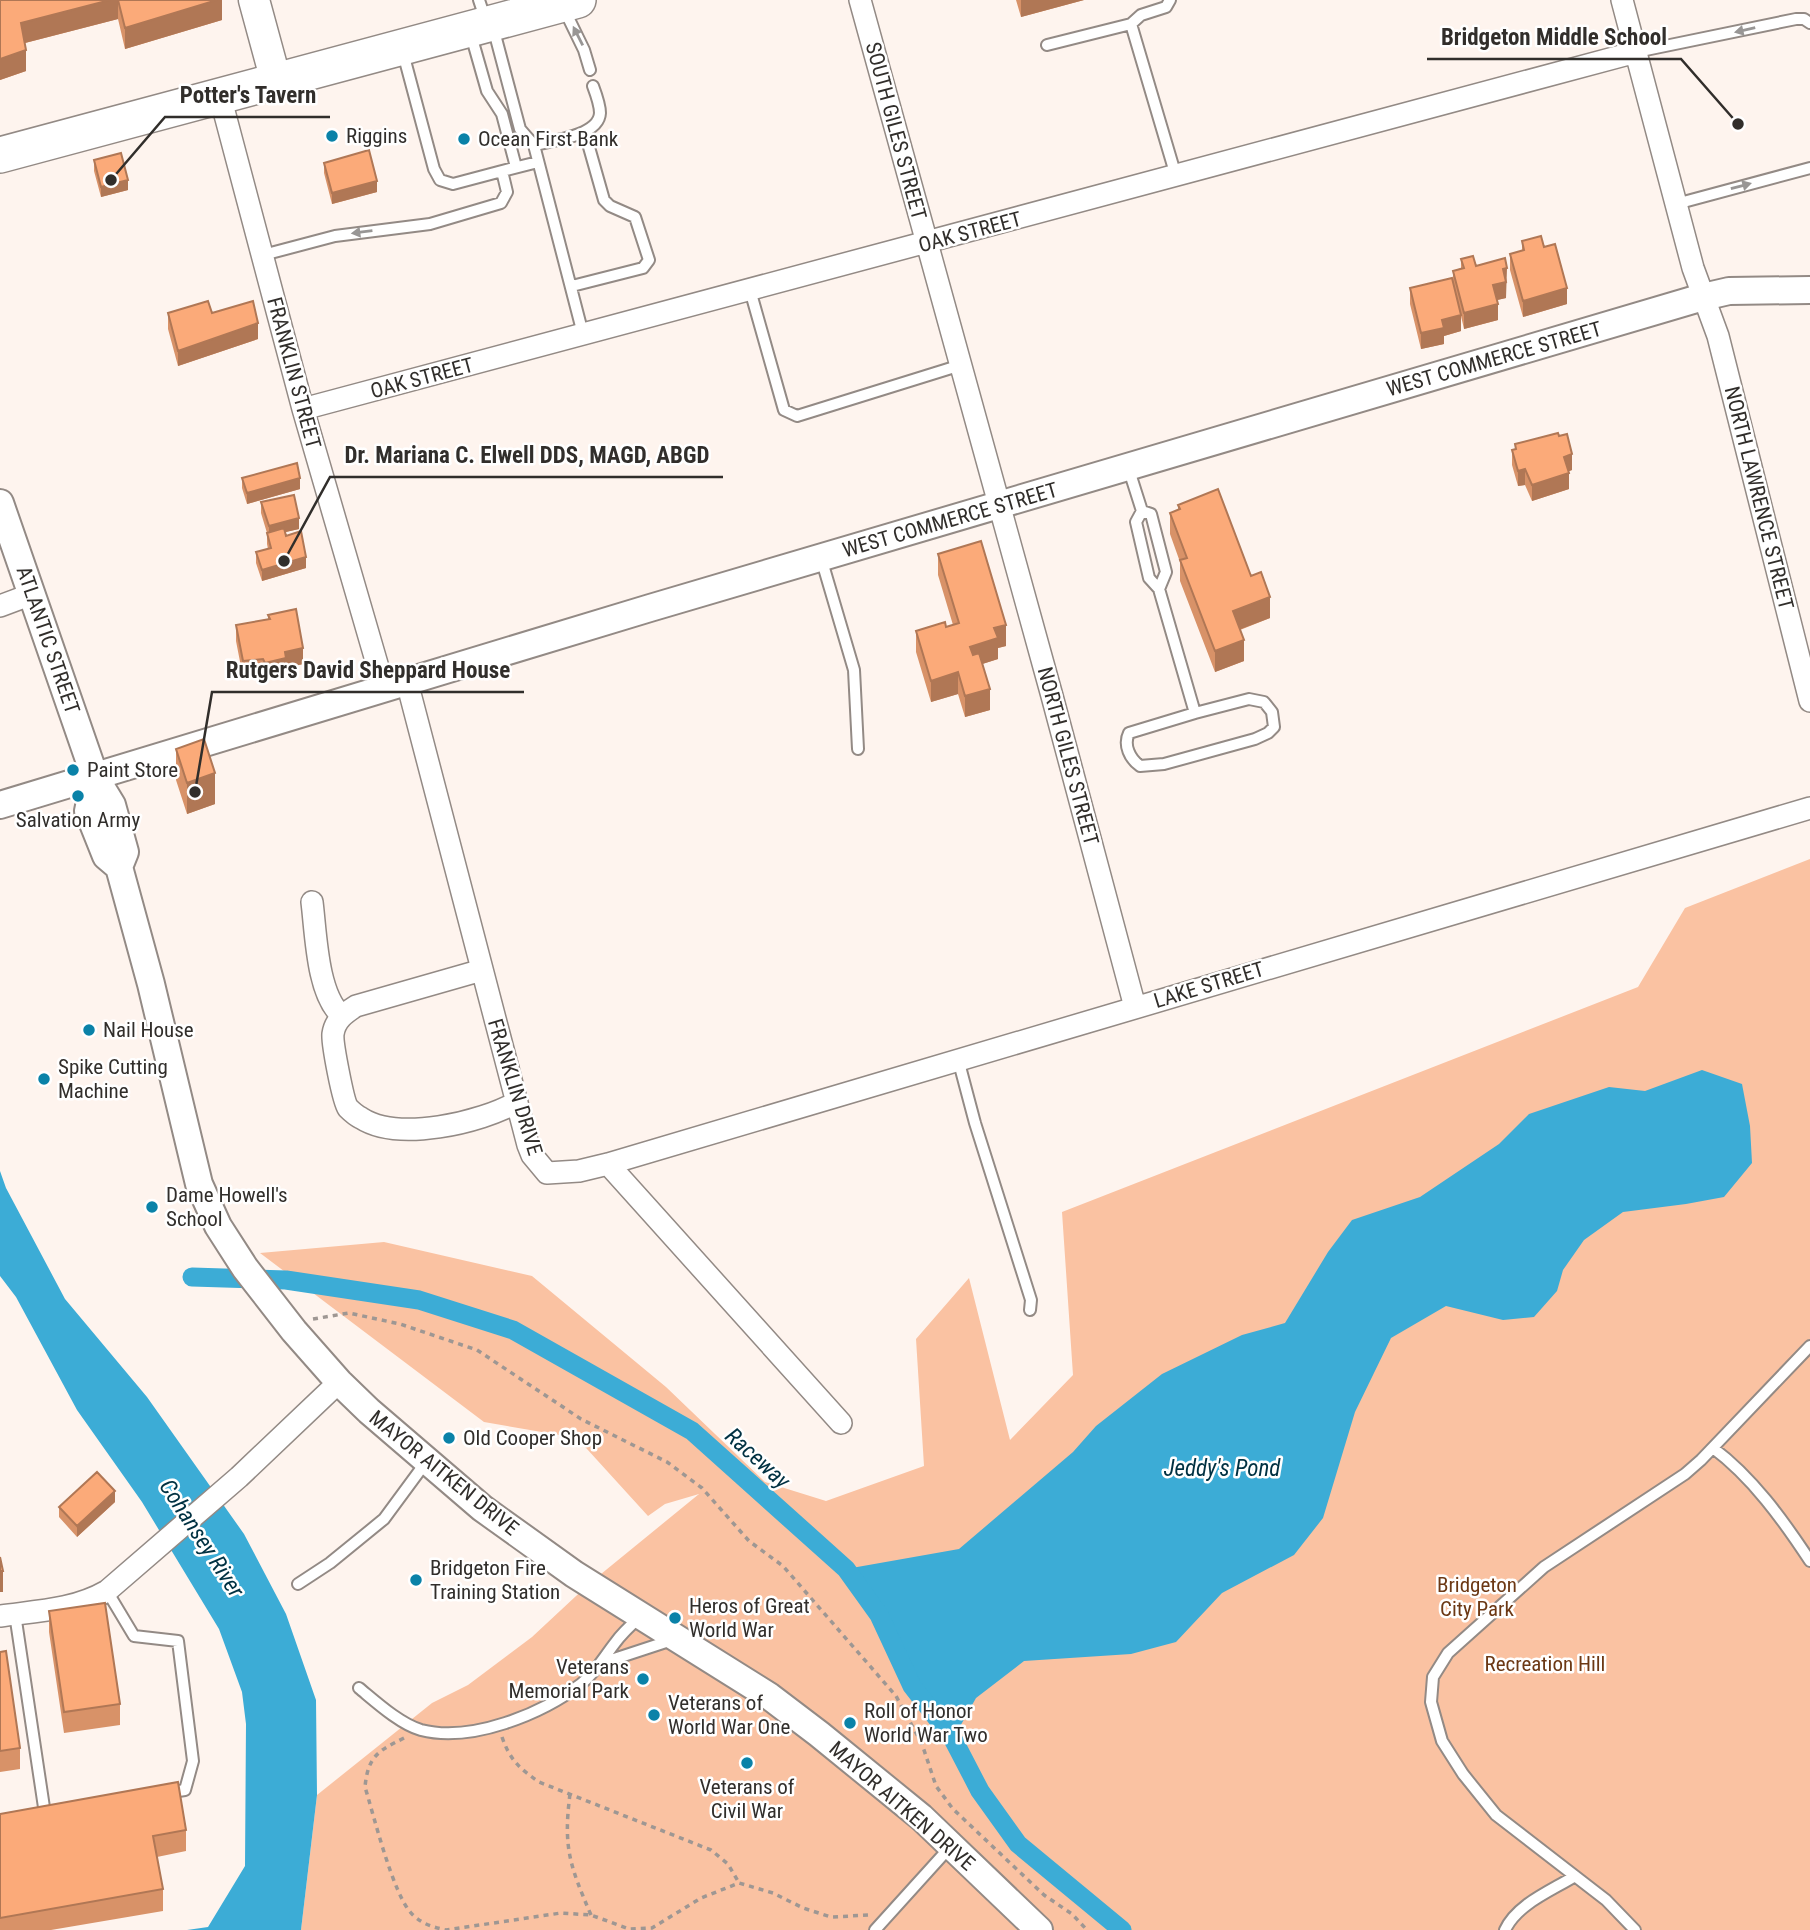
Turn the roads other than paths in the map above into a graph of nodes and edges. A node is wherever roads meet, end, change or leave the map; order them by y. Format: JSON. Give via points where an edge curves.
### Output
{"nodes":[{"id":1,"x":254,"y":0,"type":"edge"},
{"id":2,"x":860,"y":0,"type":"edge"},
{"id":3,"x":1170,"y":0,"type":"edge"},
{"id":4,"x":1622,"y":0,"type":"edge"},
{"id":5,"x":570,"y":2,"type":"edge"},
{"id":6,"x":489,"y":17,"type":"edge"},
{"id":7,"x":1810,"y":23,"type":"edge"},
{"id":8,"x":1131,"y":24,"type":"junction"},
{"id":9,"x":1047,"y":45,"type":"dead end"},
{"id":10,"x":402,"y":47,"type":"junction"},
{"id":11,"x":1636,"y":52,"type":"junction"},
{"id":12,"x":590,"y":70,"type":"dead end"},
{"id":13,"x":276,"y":81,"type":"junction"},
{"id":14,"x":593,"y":86,"type":"dead end"},
{"id":15,"x":220,"y":96,"type":"junction"},
{"id":16,"x":585,"y":133,"type":"junction"},
{"id":17,"x":534,"y":145,"type":"junction"},
{"id":18,"x":0,"y":155,"type":"edge"},
{"id":19,"x":538,"y":162,"type":"junction"},
{"id":20,"x":516,"y":167,"type":"junction"},
{"id":21,"x":1810,"y":168,"type":"edge"},
{"id":22,"x":502,"y":171,"type":"junction"},
{"id":23,"x":1176,"y":176,"type":"junction"},
{"id":24,"x":1675,"y":204,"type":"junction"},
{"id":25,"x":927,"y":243,"type":"junction"},
{"id":26,"x":262,"y":255,"type":"junction"},
{"id":27,"x":572,"y":286,"type":"junction"},
{"id":28,"x":750,"y":290,"type":"junction"},
{"id":29,"x":1810,"y":290,"type":"edge"},
{"id":30,"x":1703,"y":297,"type":"junction"},
{"id":31,"x":583,"y":334,"type":"junction"},
{"id":32,"x":961,"y":365,"type":"junction"},
{"id":33,"x":303,"y":409,"type":"junction"},
{"id":34,"x":1128,"y":467,"type":"junction"},
{"id":35,"x":0,"y":503,"type":"edge"},
{"id":36,"x":1000,"y":505,"type":"junction"},
{"id":37,"x":1142,"y":511,"type":"junction"},
{"id":38,"x":1157,"y":538,"type":"junction"},
{"id":39,"x":1141,"y":543,"type":"junction"},
{"id":40,"x":821,"y":558,"type":"junction"},
{"id":41,"x":1159,"y":589,"type":"junction"},
{"id":42,"x":32,"y":594,"type":"junction"},
{"id":43,"x":0,"y":606,"type":"edge"},
{"id":44,"x":1806,"y":669,"type":"edge"},
{"id":45,"x":396,"y":685,"type":"junction"},
{"id":46,"x":1810,"y":701,"type":"edge"},
{"id":47,"x":1195,"y":713,"type":"junction"},
{"id":48,"x":858,"y":749,"type":"dead end"},
{"id":49,"x":95,"y":776,"type":"junction"},
{"id":50,"x":0,"y":805,"type":"edge"},
{"id":51,"x":1810,"y":808,"type":"edge"},
{"id":52,"x":312,"y":902,"type":"dead end"},
{"id":53,"x":482,"y":970,"type":"junction"},
{"id":54,"x":1135,"y":1007,"type":"junction"},
{"id":55,"x":341,"y":1015,"type":"junction"},
{"id":56,"x":958,"y":1059,"type":"junction"},
{"id":57,"x":517,"y":1102,"type":"junction"},
{"id":58,"x":608,"y":1164,"type":"junction"},
{"id":59,"x":1030,"y":1310,"type":"dead end"},
{"id":60,"x":1810,"y":1346,"type":"edge"},
{"id":61,"x":339,"y":1382,"type":"junction"},
{"id":62,"x":841,"y":1423,"type":"dead end"},
{"id":63,"x":1713,"y":1448,"type":"junction"},
{"id":64,"x":426,"y":1462,"type":"junction"},
{"id":65,"x":1810,"y":1561,"type":"edge"},
{"id":66,"x":298,"y":1584,"type":"dead end"},
{"id":67,"x":107,"y":1591,"type":"junction"},
{"id":68,"x":8,"y":1615,"type":"edge"},
{"id":69,"x":641,"y":1616,"type":"junction"},
{"id":70,"x":676,"y":1638,"type":"junction"},
{"id":71,"x":602,"y":1664,"type":"junction"},
{"id":72,"x":359,"y":1688,"type":"dead end"},
{"id":73,"x":160,"y":1794,"type":"edge"},
{"id":74,"x":57,"y":1811,"type":"edge"},
{"id":75,"x":950,"y":1846,"type":"junction"},
{"id":76,"x":1574,"y":1876,"type":"junction"},
{"id":77,"x":875,"y":1930,"type":"edge"},
{"id":78,"x":1039,"y":1930,"type":"edge"},
{"id":79,"x":1505,"y":1930,"type":"edge"},
{"id":80,"x":1635,"y":1930,"type":"edge"}],
"edges":[{"from":1,"to":13,"type":"main road"},
{"from":2,"to":25,"type":"street","name":"SOUTH GILES STREET"},
{"from":3,"to":8,"type":"lane","via":[[1166,7],[1141,15]]},
{"from":4,"to":11,"type":"street","name":"NORTH LAWRENCE STREET"},
{"from":5,"to":6,"type":"highway"},
{"from":12,"to":5,"type":"lane","one_way":true},
{"from":6,"to":10,"type":"highway"},
{"from":6,"to":17,"type":"lane","via":[[520,129]]},
{"from":6,"to":20,"type":"lane","via":[[487,91],[502,114]]},
{"from":7,"to":11,"type":"lane","one_way":true,"via":[[1796,19]]},
{"from":8,"to":9,"type":"lane"},
{"from":8,"to":23,"type":"lane"},
{"from":10,"to":13,"type":"highway"},
{"from":10,"to":22,"type":"lane","via":[[440,180],[453,184]]},
{"from":11,"to":23,"type":"street","name":"OAK STREET"},
{"from":11,"to":24,"type":"street","name":"NORTH LAWRENCE STREET"},
{"from":13,"to":15,"type":"highway"},
{"from":14,"to":16,"type":"lane","via":[[600,117]]},
{"from":15,"to":18,"type":"highway"},
{"from":15,"to":26,"type":"street","name":"FRANKLIN STREET"},
{"from":16,"to":17,"type":"lane"},
{"from":16,"to":27,"type":"lane","via":[[604,200],[635,217],[649,260],[643,268]]},
{"from":17,"to":19,"type":"lane"},
{"from":19,"to":20,"type":"lane"},
{"from":19,"to":27,"type":"lane"},
{"from":20,"to":22,"type":"lane"},
{"from":24,"to":21,"type":"lane","one_way":true},
{"from":22,"to":26,"type":"lane","one_way":true,"via":[[507,192],[501,204],[430,224],[335,236]]},
{"from":23,"to":25,"type":"street","name":"OAK STREET"},
{"from":24,"to":30,"type":"street","name":"NORTH LAWRENCE STREET"},
{"from":25,"to":28,"type":"street","name":"OAK STREET"},
{"from":25,"to":32,"type":"street","name":"SOUTH GILES STREET"},
{"from":26,"to":33,"type":"street","name":"FRANKLIN STREET"},
{"from":27,"to":31,"type":"lane"},
{"from":28,"to":31,"type":"street","name":"OAK STREET"},
{"from":28,"to":32,"type":"lane","via":[[785,410],[797,416]]},
{"from":29,"to":30,"type":"street","name":"WEST COMMERCE STREET","via":[[1729,291]]},
{"from":30,"to":34,"type":"street","name":"WEST COMMERCE STREET"},
{"from":30,"to":44,"type":"street","name":"NORTH LAWRENCE STREET","via":[[1718,336]]},
{"from":31,"to":33,"type":"street","name":"OAK STREET"},
{"from":32,"to":36,"type":"street","name":"SOUTH GILES STREET"},
{"from":33,"to":45,"type":"street","name":"FRANKLIN STREET"},
{"from":34,"to":36,"type":"street","name":"WEST COMMERCE STREET"},
{"from":34,"to":37,"type":"lane"},
{"from":35,"to":42,"type":"street","name":"ATLANTIC STREET"},
{"from":36,"to":40,"type":"street","name":"WEST COMMERCE STREET"},
{"from":36,"to":54,"type":"street","name":"NORTH GILES STREET"},
{"from":37,"to":38,"type":"lane","via":[[1151,514]]},
{"from":37,"to":39,"type":"lane","via":[[1136,522]]},
{"from":38,"to":39,"type":"lane"},
{"from":38,"to":41,"type":"lane","via":[[1166,572]]},
{"from":39,"to":41,"type":"lane","via":[[1149,578]]},
{"from":40,"to":45,"type":"street","name":"WEST COMMERCE STREET"},
{"from":40,"to":48,"type":"lane","via":[[854,670]]},
{"from":41,"to":47,"type":"lane"},
{"from":42,"to":43,"type":"street"},
{"from":42,"to":49,"type":"street","name":"ATLANTIC STREET"},
{"from":44,"to":46,"type":"street","name":"NORTH LAWRENCE STREET"},
{"from":45,"to":49,"type":"street","name":"WEST COMMERCE STREET"},
{"from":45,"to":53,"type":"street","name":"FRANKLIN DRIVE"},
{"from":47,"to":47,"type":"lane","via":[[1129,733],[1127,748],[1135,762],[1140,766],[1164,764],[1255,738],[1274,727],[1272,712],[1264,702],[1249,699]]},
{"from":49,"to":50,"type":"street","name":"WEST COMMERCE STREET"},
{"from":49,"to":61,"type":"street","name":"MAYOR AITKEN DRIVE","via":[[112,804],[125,852],[120,867],[199,1184],[218,1226],[245,1268]]},
{"from":51,"to":54,"type":"street","name":"LAKE STREET"},
{"from":52,"to":55,"type":"street","via":[[325,985]]},
{"from":53,"to":55,"type":"street","via":[[356,1006]]},
{"from":53,"to":57,"type":"street","name":"FRANKLIN DRIVE"},
{"from":54,"to":56,"type":"street","name":"LAKE STREET"},
{"from":55,"to":57,"type":"street","via":[[333,1033],[342,1091],[347,1107],[360,1118],[390,1129],[436,1127]]},
{"from":56,"to":58,"type":"street","name":"LAKE STREET"},
{"from":56,"to":59,"type":"lane","via":[[1031,1300]]},
{"from":57,"to":58,"type":"street","name":"FRANKLIN DRIVE","via":[[532,1156],[547,1172]]},
{"from":58,"to":62,"type":"street"},
{"from":60,"to":63,"type":"lane"},
{"from":61,"to":64,"type":"street","name":"MAYOR AITKEN DRIVE"},
{"from":61,"to":67,"type":"street","via":[[239,1477]]},
{"from":63,"to":65,"type":"lane","via":[[1735,1464]]},
{"from":63,"to":76,"type":"lane","via":[[1685,1474],[1544,1567],[1448,1653],[1433,1677],[1432,1702],[1442,1741],[1462,1774],[1496,1815]]},
{"from":64,"to":66,"type":"lane","via":[[384,1519]]},
{"from":64,"to":69,"type":"street","name":"MAYOR AITKEN DRIVE","via":[[574,1574]]},
{"from":67,"to":68,"type":"street","via":[[90,1601]]},
{"from":67,"to":73,"type":"lane","via":[[134,1636],[178,1641],[194,1761],[185,1790]]},
{"from":68,"to":74,"type":"lane","via":[[39,1814]]},
{"from":69,"to":70,"type":"street","name":"MAYOR AITKEN DRIVE"},
{"from":69,"to":71,"type":"lane"},
{"from":70,"to":71,"type":"lane"},
{"from":70,"to":75,"type":"street","name":"MAYOR AITKEN DRIVE","via":[[769,1696],[921,1817]]},
{"from":71,"to":72,"type":"lane","via":[[548,1704],[486,1729],[452,1733],[420,1730]]},
{"from":75,"to":77,"type":"lane"},
{"from":75,"to":78,"type":"street","name":"MAYOR AITKEN DRIVE"},
{"from":76,"to":79,"type":"lane","via":[[1528,1904],[1510,1919]]},
{"from":76,"to":80,"type":"lane"}]}
